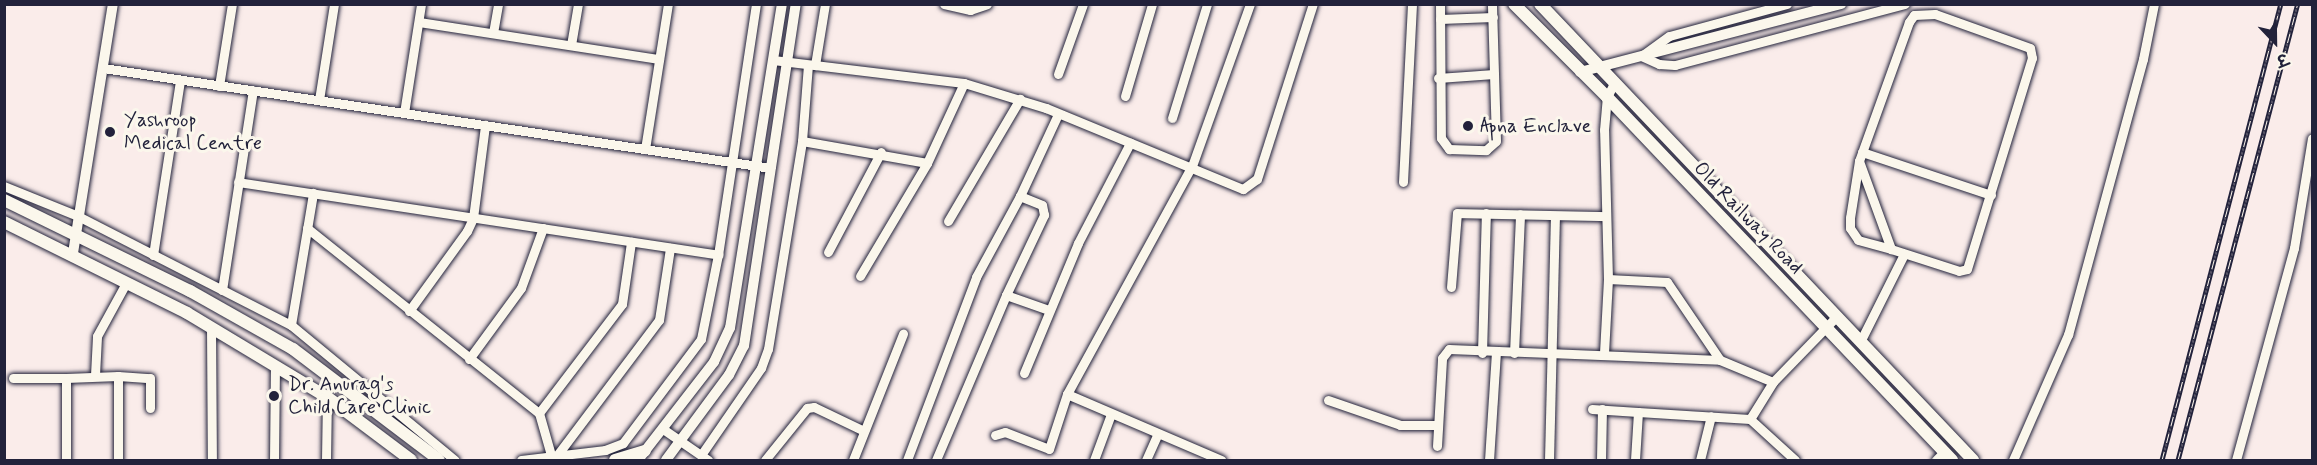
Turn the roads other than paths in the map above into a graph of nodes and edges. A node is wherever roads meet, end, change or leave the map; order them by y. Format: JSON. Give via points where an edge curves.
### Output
{"nodes":[{"id":1,"x":113,"y":4,"type":"edge"},
{"id":2,"x":232,"y":4,"type":"edge"},
{"id":3,"x":334,"y":4,"type":"edge"},
{"id":4,"x":421,"y":4,"type":"edge"},
{"id":5,"x":498,"y":4,"type":"edge"},
{"id":6,"x":578,"y":4,"type":"edge"},
{"id":7,"x":668,"y":4,"type":"edge"},
{"id":8,"x":756,"y":4,"type":"edge"},
{"id":9,"x":782,"y":4,"type":"edge"},
{"id":10,"x":796,"y":4,"type":"edge"},
{"id":11,"x":825,"y":4,"type":"edge"},
{"id":12,"x":944,"y":4,"type":"edge"},
{"id":13,"x":987,"y":4,"type":"edge"},
{"id":14,"x":1083,"y":4,"type":"edge"},
{"id":15,"x":1152,"y":4,"type":"edge"},
{"id":16,"x":1207,"y":4,"type":"edge"},
{"id":17,"x":1250,"y":4,"type":"edge"},
{"id":18,"x":1313,"y":4,"type":"edge"},
{"id":19,"x":1412,"y":4,"type":"edge"},
{"id":20,"x":1440,"y":4,"type":"edge"},
{"id":21,"x":1492,"y":4,"type":"edge"},
{"id":22,"x":1514,"y":4,"type":"edge"},
{"id":23,"x":1540,"y":4,"type":"edge"},
{"id":24,"x":1787,"y":4,"type":"edge"},
{"id":25,"x":1841,"y":4,"type":"edge"},
{"id":26,"x":1905,"y":4,"type":"edge"},
{"id":27,"x":2154,"y":4,"type":"edge"},
{"id":28,"x":1493,"y":17,"type":"junction"},
{"id":29,"x":1440,"y":19,"type":"junction"},
{"id":30,"x":419,"y":22,"type":"junction"},
{"id":31,"x":493,"y":33,"type":"junction"},
{"id":32,"x":572,"y":45,"type":"junction"},
{"id":33,"x":1641,"y":56,"type":"junction"},
{"id":34,"x":659,"y":59,"type":"junction"},
{"id":35,"x":773,"y":60,"type":"junction"},
{"id":36,"x":787,"y":62,"type":"junction"},
{"id":37,"x":812,"y":65,"type":"junction"},
{"id":38,"x":1597,"y":66,"type":"junction"},
{"id":39,"x":103,"y":68,"type":"junction"},
{"id":40,"x":1580,"y":72,"type":"junction"},
{"id":41,"x":1058,"y":74,"type":"dead end"},
{"id":42,"x":1494,"y":74,"type":"junction"},
{"id":43,"x":1438,"y":78,"type":"junction"},
{"id":44,"x":180,"y":80,"type":"junction"},
{"id":45,"x":964,"y":83,"type":"junction"},
{"id":46,"x":1614,"y":83,"type":"junction"},
{"id":47,"x":219,"y":86,"type":"junction"},
{"id":48,"x":252,"y":90,"type":"junction"},
{"id":49,"x":1125,"y":96,"type":"dead end"},
{"id":50,"x":1607,"y":97,"type":"junction"},
{"id":51,"x":1020,"y":99,"type":"junction"},
{"id":52,"x":319,"y":100,"type":"junction"},
{"id":53,"x":404,"y":113,"type":"junction"},
{"id":54,"x":1058,"y":114,"type":"junction"},
{"id":55,"x":1172,"y":117,"type":"dead end"},
{"id":56,"x":484,"y":125,"type":"junction"},
{"id":57,"x":2313,"y":138,"type":"edge"},
{"id":58,"x":802,"y":141,"type":"junction"},
{"id":59,"x":1130,"y":143,"type":"junction"},
{"id":60,"x":645,"y":149,"type":"junction"},
{"id":61,"x":881,"y":152,"type":"junction"},
{"id":62,"x":1860,"y":156,"type":"junction"},
{"id":63,"x":732,"y":162,"type":"junction"},
{"id":64,"x":927,"y":163,"type":"junction"},
{"id":65,"x":757,"y":166,"type":"junction"},
{"id":66,"x":1192,"y":166,"type":"junction"},
{"id":67,"x":771,"y":168,"type":"junction"},
{"id":68,"x":238,"y":182,"type":"junction"},
{"id":69,"x":1403,"y":182,"type":"dead end"},
{"id":70,"x":4,"y":186,"type":"edge"},
{"id":71,"x":313,"y":193,"type":"junction"},
{"id":72,"x":1991,"y":195,"type":"junction"},
{"id":73,"x":1020,"y":196,"type":"junction"},
{"id":74,"x":4,"y":200,"type":"edge"},
{"id":75,"x":1486,"y":213,"type":"junction"},
{"id":76,"x":1520,"y":214,"type":"junction"},
{"id":77,"x":78,"y":216,"type":"junction"},
{"id":78,"x":1555,"y":216,"type":"junction"},
{"id":79,"x":1606,"y":216,"type":"junction"},
{"id":80,"x":473,"y":218,"type":"junction"},
{"id":81,"x":4,"y":222,"type":"edge"},
{"id":82,"x":948,"y":222,"type":"dead end"},
{"id":83,"x":307,"y":228,"type":"junction"},
{"id":84,"x":543,"y":228,"type":"junction"},
{"id":85,"x":75,"y":235,"type":"junction"},
{"id":86,"x":631,"y":242,"type":"junction"},
{"id":87,"x":670,"y":248,"type":"junction"},
{"id":88,"x":1891,"y":249,"type":"junction"},
{"id":89,"x":828,"y":252,"type":"dead end"},
{"id":90,"x":73,"y":253,"type":"junction"},
{"id":91,"x":1904,"y":254,"type":"junction"},
{"id":92,"x":153,"y":255,"type":"junction"},
{"id":93,"x":718,"y":255,"type":"junction"},
{"id":94,"x":860,"y":276,"type":"dead end"},
{"id":95,"x":1608,"y":279,"type":"junction"},
{"id":96,"x":126,"y":283,"type":"junction"},
{"id":97,"x":1451,"y":287,"type":"dead end"},
{"id":98,"x":222,"y":290,"type":"junction"},
{"id":99,"x":1006,"y":295,"type":"junction"},
{"id":100,"x":1049,"y":310,"type":"junction"},
{"id":101,"x":409,"y":311,"type":"junction"},
{"id":102,"x":1836,"y":317,"type":"junction"},
{"id":103,"x":291,"y":325,"type":"junction"},
{"id":104,"x":211,"y":328,"type":"junction"},
{"id":105,"x":1826,"y":328,"type":"junction"},
{"id":106,"x":903,"y":334,"type":"dead end"},
{"id":107,"x":1860,"y":342,"type":"junction"},
{"id":108,"x":1482,"y":353,"type":"junction"},
{"id":109,"x":1496,"y":353,"type":"junction"},
{"id":110,"x":1514,"y":353,"type":"junction"},
{"id":111,"x":1552,"y":353,"type":"junction"},
{"id":112,"x":1604,"y":353,"type":"junction"},
{"id":113,"x":469,"y":359,"type":"junction"},
{"id":114,"x":1720,"y":360,"type":"junction"},
{"id":115,"x":275,"y":366,"type":"junction"},
{"id":116,"x":1024,"y":373,"type":"dead end"},
{"id":117,"x":95,"y":375,"type":"junction"},
{"id":118,"x":118,"y":376,"type":"junction"},
{"id":119,"x":13,"y":378,"type":"dead end"},
{"id":120,"x":66,"y":378,"type":"junction"},
{"id":121,"x":1773,"y":382,"type":"junction"},
{"id":122,"x":1067,"y":394,"type":"junction"},
{"id":123,"x":327,"y":397,"type":"junction"},
{"id":124,"x":1328,"y":400,"type":"dead end"},
{"id":125,"x":150,"y":408,"type":"dead end"},
{"id":126,"x":1638,"y":412,"type":"junction"},
{"id":127,"x":539,"y":413,"type":"junction"},
{"id":128,"x":1112,"y":414,"type":"junction"},
{"id":129,"x":1711,"y":416,"type":"junction"},
{"id":130,"x":1750,"y":419,"type":"junction"},
{"id":131,"x":1438,"y":425,"type":"junction"},
{"id":132,"x":663,"y":429,"type":"junction"},
{"id":133,"x":864,"y":431,"type":"junction"},
{"id":134,"x":995,"y":435,"type":"dead end"},
{"id":135,"x":1157,"y":435,"type":"junction"},
{"id":136,"x":680,"y":442,"type":"junction"},
{"id":137,"x":1437,"y":446,"type":"dead end"},
{"id":138,"x":555,"y":454,"type":"junction"},
{"id":139,"x":642,"y":456,"type":"edge"},
{"id":140,"x":704,"y":458,"type":"edge"},
{"id":141,"x":1944,"y":458,"type":"edge"},
{"id":142,"x":66,"y":460,"type":"edge"},
{"id":143,"x":118,"y":460,"type":"edge"},
{"id":144,"x":212,"y":460,"type":"edge"},
{"id":145,"x":274,"y":460,"type":"edge"},
{"id":146,"x":326,"y":460,"type":"edge"},
{"id":147,"x":411,"y":460,"type":"edge"},
{"id":148,"x":439,"y":460,"type":"edge"},
{"id":149,"x":455,"y":460,"type":"edge"},
{"id":150,"x":521,"y":460,"type":"edge"},
{"id":151,"x":615,"y":460,"type":"edge"},
{"id":152,"x":666,"y":460,"type":"edge"},
{"id":153,"x":765,"y":460,"type":"edge"},
{"id":154,"x":853,"y":460,"type":"edge"},
{"id":155,"x":906,"y":460,"type":"edge"},
{"id":156,"x":936,"y":460,"type":"edge"},
{"id":157,"x":1094,"y":460,"type":"edge"},
{"id":158,"x":1146,"y":460,"type":"edge"},
{"id":159,"x":1221,"y":460,"type":"edge"},
{"id":160,"x":1489,"y":460,"type":"edge"},
{"id":161,"x":1549,"y":460,"type":"edge"},
{"id":162,"x":1601,"y":460,"type":"edge"},
{"id":163,"x":1635,"y":460,"type":"edge"},
{"id":164,"x":1700,"y":460,"type":"edge"},
{"id":165,"x":1795,"y":460,"type":"edge"},
{"id":166,"x":1973,"y":460,"type":"edge"},
{"id":167,"x":2013,"y":460,"type":"edge"},
{"id":168,"x":2236,"y":460,"type":"edge"}],
"edges":[{"from":1,"to":39,"type":"street"},
{"from":2,"to":47,"type":"street"},
{"from":3,"to":52,"type":"street"},
{"from":4,"to":30,"type":"street"},
{"from":5,"to":31,"type":"street"},
{"from":6,"to":32,"type":"street"},
{"from":7,"to":34,"type":"street"},
{"from":8,"to":63,"type":"street"},
{"from":9,"to":35,"type":"street"},
{"from":10,"to":36,"type":"street"},
{"from":11,"to":37,"type":"street"},
{"from":12,"to":13,"type":"street","via":[[970,10]]},
{"from":14,"to":41,"type":"street"},
{"from":15,"to":49,"type":"street"},
{"from":16,"to":55,"type":"street"},
{"from":17,"to":66,"type":"street"},
{"from":18,"to":66,"type":"street","via":[[1253,185],[1231,187]]},
{"from":19,"to":69,"type":"street"},
{"from":20,"to":29,"type":"street"},
{"from":21,"to":28,"type":"street"},
{"from":22,"to":40,"type":"main road","name":"Old Railway Road"},
{"from":23,"to":38,"type":"main road","name":"Old Railway Road"},
{"from":24,"to":33,"type":"street","via":[[1670,36]]},
{"from":25,"to":33,"type":"street"},
{"from":26,"to":33,"type":"street","via":[[1675,65],[1659,64]]},
{"from":27,"to":167,"type":"street","via":[[2144,59],[2068,335]]},
{"from":28,"to":29,"type":"street"},
{"from":28,"to":42,"type":"street"},
{"from":29,"to":43,"type":"street"},
{"from":30,"to":31,"type":"street"},
{"from":30,"to":53,"type":"street"},
{"from":31,"to":32,"type":"street"},
{"from":32,"to":34,"type":"street"},
{"from":33,"to":38,"type":"street"},
{"from":34,"to":60,"type":"street"},
{"from":35,"to":36,"type":"street"},
{"from":35,"to":65,"type":"street"},
{"from":36,"to":37,"type":"street"},
{"from":36,"to":67,"type":"street"},
{"from":37,"to":45,"type":"street"},
{"from":37,"to":58,"type":"street"},
{"from":38,"to":40,"type":"street"},
{"from":38,"to":46,"type":"main road","name":"Old Railway Road"},
{"from":39,"to":44,"type":"street"},
{"from":39,"to":77,"type":"street"},
{"from":40,"to":50,"type":"main road","name":"Old Railway Road"},
{"from":42,"to":43,"type":"street"},
{"from":42,"to":43,"type":"street","via":[[1496,141],[1486,150],[1444,145]]},
{"from":44,"to":47,"type":"street"},
{"from":44,"to":92,"type":"street"},
{"from":45,"to":51,"type":"street"},
{"from":45,"to":64,"type":"street"},
{"from":46,"to":50,"type":"street"},
{"from":46,"to":102,"type":"main road","name":"Old Railway Road"},
{"from":47,"to":48,"type":"street"},
{"from":48,"to":52,"type":"street"},
{"from":48,"to":68,"type":"street"},
{"from":50,"to":79,"type":"street","via":[[1603,149]]},
{"from":50,"to":105,"type":"main road","name":"Old Railway Road"},
{"from":51,"to":54,"type":"street"},
{"from":51,"to":82,"type":"street"},
{"from":52,"to":53,"type":"street"},
{"from":53,"to":56,"type":"street"},
{"from":54,"to":59,"type":"street"},
{"from":54,"to":73,"type":"street"},
{"from":56,"to":60,"type":"street"},
{"from":56,"to":80,"type":"street"},
{"from":57,"to":168,"type":"street","via":[[2294,248]]},
{"from":58,"to":61,"type":"street"},
{"from":58,"to":140,"type":"street","via":[[768,349],[761,368]]},
{"from":59,"to":66,"type":"street"},
{"from":59,"to":100,"type":"street","via":[[1078,243]]},
{"from":60,"to":63,"type":"street"},
{"from":61,"to":64,"type":"street"},
{"from":61,"to":89,"type":"street"},
{"from":62,"to":72,"type":"street"},
{"from":62,"to":72,"type":"street","via":[[1909,22],[1923,12],[1945,18],[2030,48],[2032,58]]},
{"from":62,"to":88,"type":"street"},
{"from":62,"to":88,"type":"street","via":[[1850,228],[1858,240]]},
{"from":63,"to":65,"type":"street"},
{"from":63,"to":93,"type":"street"},
{"from":64,"to":94,"type":"street"},
{"from":65,"to":67,"type":"street"},
{"from":65,"to":132,"type":"street","via":[[737,305],[724,344]]},
{"from":66,"to":122,"type":"street"},
{"from":67,"to":136,"type":"street","via":[[744,346],[729,375]]},
{"from":68,"to":71,"type":"street"},
{"from":68,"to":98,"type":"street"},
{"from":70,"to":77,"type":"street"},
{"from":71,"to":80,"type":"street"},
{"from":71,"to":83,"type":"street"},
{"from":72,"to":91,"type":"street","via":[[1967,269],[1959,271]]},
{"from":73,"to":99,"type":"street","via":[[1042,205],[1045,213]]},
{"from":73,"to":155,"type":"street","via":[[976,277]]},
{"from":74,"to":85,"type":"main road"},
{"from":75,"to":76,"type":"street"},
{"from":75,"to":97,"type":"street","via":[[1462,211],[1454,218]]},
{"from":75,"to":108,"type":"street"},
{"from":76,"to":78,"type":"street"},
{"from":76,"to":110,"type":"street"},
{"from":77,"to":85,"type":"street"},
{"from":77,"to":92,"type":"street"},
{"from":78,"to":79,"type":"street"},
{"from":78,"to":111,"type":"street"},
{"from":79,"to":95,"type":"street"},
{"from":80,"to":84,"type":"street"},
{"from":80,"to":101,"type":"street","via":[[461,243]]},
{"from":81,"to":90,"type":"main road"},
{"from":83,"to":101,"type":"street"},
{"from":83,"to":103,"type":"street"},
{"from":84,"to":86,"type":"street"},
{"from":84,"to":113,"type":"street","via":[[525,282]]},
{"from":85,"to":90,"type":"street"},
{"from":85,"to":148,"type":"main road","via":[[190,291],[293,350]]},
{"from":86,"to":87,"type":"street"},
{"from":86,"to":127,"type":"street","via":[[622,304]]},
{"from":87,"to":93,"type":"street"},
{"from":87,"to":138,"type":"street","via":[[659,320]]},
{"from":88,"to":91,"type":"street"},
{"from":90,"to":96,"type":"main road"},
{"from":91,"to":107,"type":"street"},
{"from":92,"to":98,"type":"street"},
{"from":93,"to":138,"type":"street","via":[[701,339],[630,435],[615,448]]},
{"from":95,"to":112,"type":"street"},
{"from":95,"to":114,"type":"street","via":[[1667,282]]},
{"from":96,"to":104,"type":"main road"},
{"from":96,"to":117,"type":"street","via":[[97,336]]},
{"from":98,"to":103,"type":"street"},
{"from":99,"to":100,"type":"street"},
{"from":99,"to":156,"type":"street"},
{"from":100,"to":116,"type":"street"},
{"from":101,"to":113,"type":"street"},
{"from":102,"to":105,"type":"street"},
{"from":102,"to":107,"type":"main road","name":"Old Railway Road"},
{"from":103,"to":149,"type":"street"},
{"from":104,"to":115,"type":"main road"},
{"from":104,"to":144,"type":"street"},
{"from":105,"to":121,"type":"street"},
{"from":105,"to":141,"type":"main road","name":"Old Railway Road"},
{"from":106,"to":133,"type":"street"},
{"from":107,"to":166,"type":"main road","name":"Old Railway Road"},
{"from":108,"to":109,"type":"street"},
{"from":108,"to":131,"type":"street","via":[[1456,349],[1445,353]]},
{"from":109,"to":110,"type":"street"},
{"from":109,"to":160,"type":"street"},
{"from":110,"to":111,"type":"street"},
{"from":111,"to":112,"type":"street"},
{"from":111,"to":161,"type":"street"},
{"from":112,"to":114,"type":"street"},
{"from":113,"to":127,"type":"street"},
{"from":114,"to":121,"type":"street"},
{"from":115,"to":123,"type":"main road"},
{"from":115,"to":145,"type":"street"},
{"from":117,"to":118,"type":"street"},
{"from":117,"to":120,"type":"street"},
{"from":118,"to":125,"type":"street","via":[[150,378]]},
{"from":118,"to":143,"type":"street"},
{"from":119,"to":120,"type":"street"},
{"from":120,"to":142,"type":"street"},
{"from":121,"to":130,"type":"street"},
{"from":122,"to":128,"type":"street"},
{"from":122,"to":134,"type":"street","via":[[1047,450],[1005,432]]},
{"from":123,"to":146,"type":"street"},
{"from":123,"to":147,"type":"main road"},
{"from":124,"to":131,"type":"street","via":[[1400,425]]},
{"from":126,"to":129,"type":"street"},
{"from":126,"to":162,"type":"street","via":[[1597,409]]},
{"from":126,"to":163,"type":"street"},
{"from":127,"to":138,"type":"street"},
{"from":128,"to":135,"type":"street"},
{"from":128,"to":157,"type":"street"},
{"from":129,"to":130,"type":"street"},
{"from":129,"to":164,"type":"street"},
{"from":130,"to":165,"type":"street"},
{"from":131,"to":137,"type":"street"},
{"from":132,"to":136,"type":"street"},
{"from":132,"to":139,"type":"street"},
{"from":133,"to":153,"type":"street","via":[[811,407]]},
{"from":133,"to":154,"type":"street"},
{"from":135,"to":158,"type":"street"},
{"from":135,"to":159,"type":"street"},
{"from":136,"to":140,"type":"street"},
{"from":136,"to":152,"type":"street"},
{"from":138,"to":150,"type":"street"},
{"from":139,"to":151,"type":"main road"}]}
